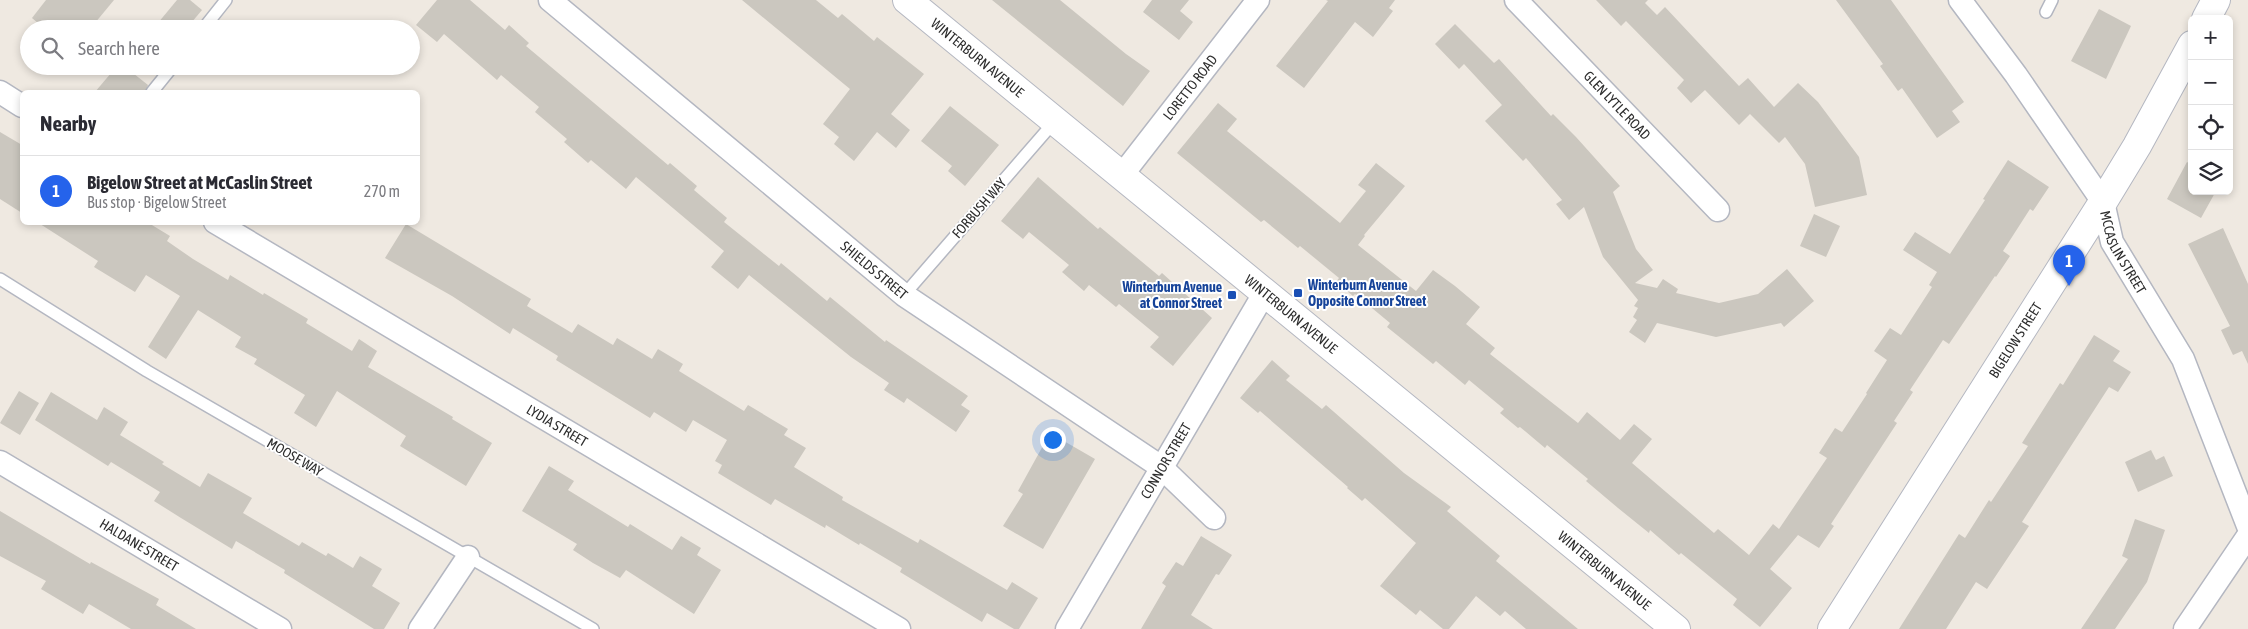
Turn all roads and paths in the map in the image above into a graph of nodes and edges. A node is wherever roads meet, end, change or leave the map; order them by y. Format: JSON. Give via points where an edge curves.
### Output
{"nodes":[{"id":1,"x":226,"y":0,"type":"edge"},
{"id":2,"x":550,"y":0,"type":"edge"},
{"id":3,"x":907,"y":0,"type":"edge"},
{"id":4,"x":1258,"y":0,"type":"edge"},
{"id":5,"x":1516,"y":0,"type":"edge"},
{"id":6,"x":1960,"y":0,"type":"edge"},
{"id":7,"x":2052,"y":0,"type":"edge"},
{"id":8,"x":2216,"y":0,"type":"edge"},
{"id":9,"x":2046,"y":12,"type":"dead end"},
{"id":10,"x":2208,"y":15,"type":"edge"},
{"id":11,"x":210,"y":20,"type":"edge"},
{"id":12,"x":2188,"y":52,"type":"edge"},
{"id":13,"x":166,"y":75,"type":"edge"},
{"id":14,"x":154,"y":90,"type":"edge"},
{"id":15,"x":0,"y":92,"type":"edge"},
{"id":16,"x":20,"y":105,"type":"edge"},
{"id":17,"x":1055,"y":121,"type":"junction"},
{"id":18,"x":1122,"y":175,"type":"junction"},
{"id":19,"x":2103,"y":202,"type":"junction"},
{"id":20,"x":1718,"y":210,"type":"dead end"},
{"id":21,"x":219,"y":225,"type":"edge"},
{"id":22,"x":0,"y":279,"type":"edge"},
{"id":23,"x":1265,"y":292,"type":"junction"},
{"id":24,"x":904,"y":294,"type":"junction"},
{"id":25,"x":0,"y":462,"type":"edge"},
{"id":26,"x":1161,"y":467,"type":"junction"},
{"id":27,"x":1214,"y":518,"type":"dead end"},
{"id":28,"x":2248,"y":526,"type":"edge"},
{"id":29,"x":2248,"y":536,"type":"edge"},
{"id":30,"x":468,"y":557,"type":"junction"},
{"id":31,"x":280,"y":629,"type":"edge"},
{"id":32,"x":420,"y":629,"type":"edge"},
{"id":33,"x":593,"y":629,"type":"edge"},
{"id":34,"x":899,"y":629,"type":"edge"},
{"id":35,"x":1067,"y":629,"type":"edge"},
{"id":36,"x":1676,"y":629,"type":"edge"},
{"id":37,"x":1832,"y":629,"type":"edge"},
{"id":38,"x":2185,"y":629,"type":"edge"}],
"edges":[{"from":1,"to":11,"type":"lane"},
{"from":2,"to":24,"type":"street","name":"SHIELDS STREET"},
{"from":3,"to":17,"type":"street","name":"WINTERBURN AVENUE"},
{"from":4,"to":18,"type":"street","name":"LORETTO ROAD"},
{"from":5,"to":20,"type":"street","name":"GLEN LYTLE ROAD"},
{"from":6,"to":19,"type":"street","name":"MCCASLIN STREET"},
{"from":7,"to":9,"type":"lane"},
{"from":8,"to":10,"type":"street"},
{"from":12,"to":19,"type":"street","name":"BIGELOW STREET"},
{"from":13,"to":14,"type":"lane"},
{"from":15,"to":16,"type":"street"},
{"from":17,"to":18,"type":"street","name":"WINTERBURN AVENUE"},
{"from":17,"to":24,"type":"lane","name":"FORBUSH WAY"},
{"from":18,"to":23,"type":"street","name":"WINTERBURN AVENUE"},
{"from":19,"to":28,"type":"street","name":"MCCASLIN STREET","via":[[2112,242],[2183,359]]},
{"from":19,"to":37,"type":"street","name":"BIGELOW STREET"},
{"from":21,"to":34,"type":"street","name":"LYDIA STREET"},
{"from":22,"to":30,"type":"lane","name":"MOOSE WAY","via":[[146,371]]},
{"from":23,"to":26,"type":"street","name":"CONNOR STREET"},
{"from":23,"to":36,"type":"street","name":"WINTERBURN AVENUE"},
{"from":24,"to":26,"type":"street","name":"SHIELDS STREET"},
{"from":25,"to":31,"type":"street","name":"HALDANE STREET"},
{"from":26,"to":27,"type":"street","name":"SHIELDS STREET"},
{"from":26,"to":35,"type":"street","name":"CONNOR STREET"},
{"from":29,"to":38,"type":"street"},
{"from":30,"to":32,"type":"street"},
{"from":30,"to":33,"type":"lane","name":"MOOSE WAY"}]}
